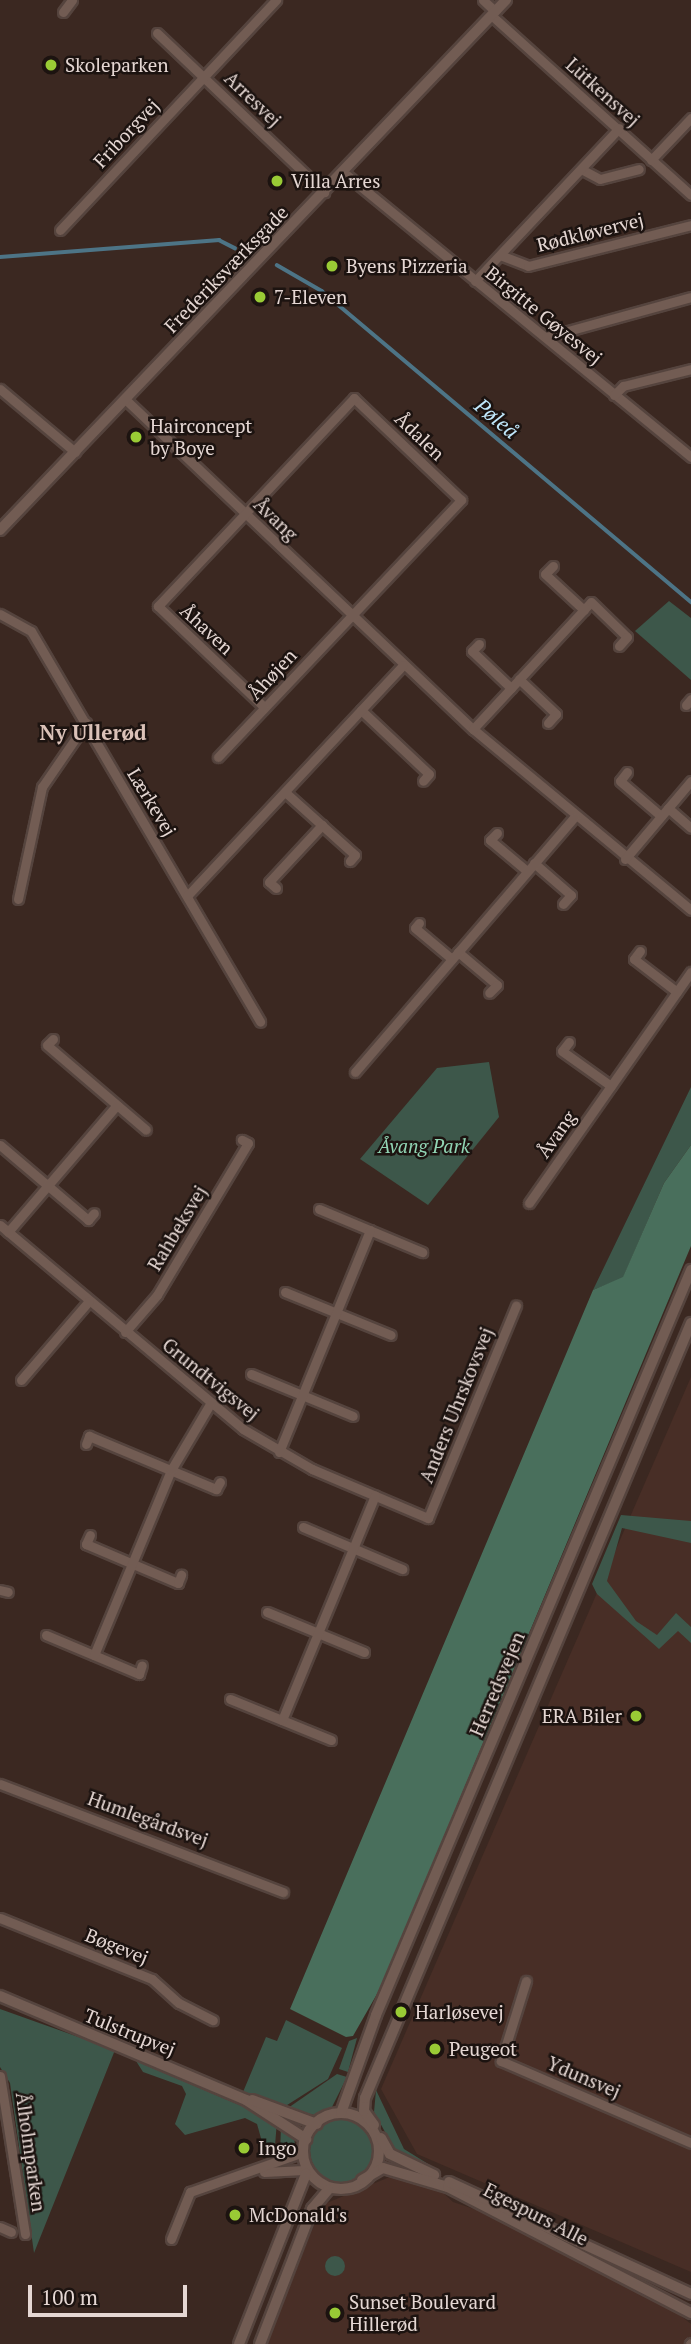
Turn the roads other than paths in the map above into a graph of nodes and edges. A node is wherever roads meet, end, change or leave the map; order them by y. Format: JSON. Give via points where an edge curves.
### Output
{"nodes":[{"id":1,"x":72,"y":0,"type":"edge"},
{"id":2,"x":276,"y":0,"type":"edge"},
{"id":3,"x":483,"y":0,"type":"edge"},
{"id":4,"x":506,"y":0,"type":"edge"},
{"id":5,"x":63,"y":12,"type":"dead end"},
{"id":6,"x":493,"y":13,"type":"junction"},
{"id":7,"x":157,"y":33,"type":"dead end"},
{"id":8,"x":204,"y":77,"type":"junction"},
{"id":9,"x":691,"y":118,"type":"edge"},
{"id":10,"x":619,"y":128,"type":"junction"},
{"id":11,"x":652,"y":160,"type":"junction"},
{"id":12,"x":581,"y":169,"type":"junction"},
{"id":13,"x":639,"y":169,"type":"dead end"},
{"id":14,"x":343,"y":173,"type":"junction"},
{"id":15,"x":324,"y":192,"type":"junction"},
{"id":16,"x":691,"y":195,"type":"edge"},
{"id":17,"x":691,"y":225,"type":"edge"},
{"id":18,"x":60,"y":230,"type":"dead end"},
{"id":19,"x":499,"y":256,"type":"junction"},
{"id":20,"x":475,"y":281,"type":"junction"},
{"id":21,"x":691,"y":297,"type":"edge"},
{"id":22,"x":546,"y":337,"type":"junction"},
{"id":23,"x":691,"y":369,"type":"edge"},
{"id":24,"x":0,"y":389,"type":"edge"},
{"id":25,"x":614,"y":396,"type":"junction"},
{"id":26,"x":125,"y":399,"type":"junction"},
{"id":27,"x":691,"y":441,"type":"edge"},
{"id":28,"x":679,"y":446,"type":"junction"},
{"id":29,"x":75,"y":452,"type":"junction"},
{"id":30,"x":691,"y":457,"type":"edge"},
{"id":31,"x":245,"y":513,"type":"junction"},
{"id":32,"x":0,"y":530,"type":"edge"},
{"id":33,"x":553,"y":566,"type":"dead end"},
{"id":34,"x":584,"y":610,"type":"junction"},
{"id":35,"x":0,"y":614,"type":"edge"},
{"id":36,"x":351,"y":615,"type":"junction"},
{"id":37,"x":479,"y":644,"type":"dead end"},
{"id":38,"x":619,"y":646,"type":"dead end"},
{"id":39,"x":403,"y":665,"type":"junction"},
{"id":40,"x":519,"y":680,"type":"junction"},
{"id":41,"x":511,"y":688,"type":"junction"},
{"id":42,"x":264,"y":707,"type":"junction"},
{"id":43,"x":361,"y":710,"type":"junction"},
{"id":44,"x":86,"y":723,"type":"junction"},
{"id":45,"x":548,"y":723,"type":"dead end"},
{"id":46,"x":473,"y":729,"type":"junction"},
{"id":47,"x":218,"y":757,"type":"dead end"},
{"id":48,"x":627,"y":772,"type":"dead end"},
{"id":49,"x":423,"y":781,"type":"dead end"},
{"id":50,"x":691,"y":781,"type":"edge"},
{"id":51,"x":285,"y":792,"type":"junction"},
{"id":52,"x":668,"y":808,"type":"junction"},
{"id":53,"x":661,"y":816,"type":"junction"},
{"id":54,"x":574,"y":817,"type":"junction"},
{"id":55,"x":321,"y":825,"type":"junction"},
{"id":56,"x":691,"y":828,"type":"edge"},
{"id":57,"x":497,"y":833,"type":"dead end"},
{"id":58,"x":625,"y":859,"type":"junction"},
{"id":59,"x":350,"y":861,"type":"dead end"},
{"id":60,"x":530,"y":867,"type":"junction"},
{"id":61,"x":276,"y":888,"type":"dead end"},
{"id":62,"x":187,"y":896,"type":"junction"},
{"id":63,"x":18,"y":899,"type":"dead end"},
{"id":64,"x":562,"y":904,"type":"dead end"},
{"id":65,"x":691,"y":910,"type":"edge"},
{"id":66,"x":419,"y":923,"type":"dead end"},
{"id":67,"x":640,"y":951,"type":"dead end"},
{"id":68,"x":455,"y":955,"type":"junction"},
{"id":69,"x":691,"y":972,"type":"edge"},
{"id":70,"x":677,"y":992,"type":"junction"},
{"id":71,"x":489,"y":993,"type":"dead end"},
{"id":72,"x":260,"y":1022,"type":"dead end"},
{"id":73,"x":52,"y":1039,"type":"dead end"},
{"id":74,"x":569,"y":1042,"type":"dead end"},
{"id":75,"x":355,"y":1072,"type":"dead end"},
{"id":76,"x":611,"y":1086,"type":"junction"},
{"id":77,"x":117,"y":1105,"type":"junction"},
{"id":78,"x":146,"y":1130,"type":"dead end"},
{"id":79,"x":242,"y":1140,"type":"dead end"},
{"id":80,"x":0,"y":1145,"type":"edge"},
{"id":81,"x":47,"y":1185,"type":"junction"},
{"id":82,"x":529,"y":1203,"type":"dead end"},
{"id":83,"x":319,"y":1209,"type":"dead end"},
{"id":84,"x":94,"y":1213,"type":"dead end"},
{"id":85,"x":4,"y":1228,"type":"edge"},
{"id":86,"x":370,"y":1230,"type":"junction"},
{"id":87,"x":422,"y":1252,"type":"dead end"},
{"id":88,"x":691,"y":1270,"type":"edge"},
{"id":89,"x":285,"y":1292,"type":"dead end"},
{"id":90,"x":89,"y":1301,"type":"junction"},
{"id":91,"x":516,"y":1306,"type":"dead end"},
{"id":92,"x":336,"y":1313,"type":"junction"},
{"id":93,"x":691,"y":1323,"type":"edge"},
{"id":94,"x":125,"y":1332,"type":"junction"},
{"id":95,"x":391,"y":1335,"type":"dead end"},
{"id":96,"x":251,"y":1374,"type":"dead end"},
{"id":97,"x":21,"y":1380,"type":"dead end"},
{"id":98,"x":302,"y":1395,"type":"junction"},
{"id":99,"x":210,"y":1404,"type":"junction"},
{"id":100,"x":353,"y":1416,"type":"dead end"},
{"id":101,"x":86,"y":1444,"type":"dead end"},
{"id":102,"x":279,"y":1452,"type":"junction"},
{"id":103,"x":171,"y":1470,"type":"junction"},
{"id":104,"x":220,"y":1482,"type":"dead end"},
{"id":105,"x":375,"y":1496,"type":"junction"},
{"id":106,"x":428,"y":1518,"type":"joint"},
{"id":107,"x":303,"y":1527,"type":"dead end"},
{"id":108,"x":90,"y":1535,"type":"dead end"},
{"id":109,"x":353,"y":1549,"type":"junction"},
{"id":110,"x":132,"y":1563,"type":"junction"},
{"id":111,"x":402,"y":1569,"type":"dead end"},
{"id":112,"x":181,"y":1575,"type":"dead end"},
{"id":113,"x":267,"y":1612,"type":"dead end"},
{"id":114,"x":318,"y":1633,"type":"junction"},
{"id":115,"x":46,"y":1635,"type":"dead end"},
{"id":116,"x":364,"y":1652,"type":"dead end"},
{"id":117,"x":94,"y":1655,"type":"junction"},
{"id":118,"x":142,"y":1665,"type":"dead end"},
{"id":119,"x":230,"y":1699,"type":"dead end"},
{"id":120,"x":282,"y":1720,"type":"junction"},
{"id":121,"x":331,"y":1740,"type":"dead end"},
{"id":122,"x":0,"y":1784,"type":"edge"},
{"id":123,"x":283,"y":1892,"type":"dead end"},
{"id":124,"x":0,"y":1918,"type":"edge"},
{"id":125,"x":526,"y":1981,"type":"dead end"},
{"id":126,"x":0,"y":1996,"type":"edge"},
{"id":127,"x":213,"y":2020,"type":"dead end"},
{"id":128,"x":0,"y":2076,"type":"edge"},
{"id":129,"x":246,"y":2100,"type":"junction"},
{"id":130,"x":341,"y":2113,"type":"junction"},
{"id":131,"x":317,"y":2124,"type":"junction"},
{"id":132,"x":374,"y":2125,"type":"junction"},
{"id":133,"x":381,"y":2138,"type":"junction"},
{"id":134,"x":306,"y":2139,"type":"junction"},
{"id":135,"x":691,"y":2143,"type":"edge"},
{"id":136,"x":301,"y":2153,"type":"junction"},
{"id":137,"x":262,"y":2171,"type":"junction"},
{"id":138,"x":305,"y":2171,"type":"junction"},
{"id":139,"x":362,"y":2180,"type":"junction"},
{"id":140,"x":328,"y":2190,"type":"junction"},
{"id":141,"x":0,"y":2227,"type":"edge"},
{"id":142,"x":11,"y":2232,"type":"dead end"},
{"id":143,"x":25,"y":2234,"type":"dead end"},
{"id":144,"x":171,"y":2239,"type":"dead end"},
{"id":145,"x":691,"y":2294,"type":"edge"},
{"id":146,"x":691,"y":2313,"type":"edge"},
{"id":147,"x":239,"y":2344,"type":"edge"},
{"id":148,"x":260,"y":2344,"type":"edge"}],
"edges":[{"from":1,"to":5,"type":"street"},
{"from":2,"to":8,"type":"street","name":"Friborgvej"},
{"from":3,"to":6,"type":"street","name":"Lütkensvej"},
{"from":4,"to":6,"type":"street","name":"Frederiksværksgade"},
{"from":6,"to":10,"type":"street","name":"Lütkensvej"},
{"from":6,"to":14,"type":"street","name":"Frederiksværksgade"},
{"from":7,"to":8,"type":"street","name":"Arresvej"},
{"from":8,"to":15,"type":"street","name":"Arresvej"},
{"from":8,"to":18,"type":"street","name":"Friborgvej"},
{"from":9,"to":11,"type":"street"},
{"from":10,"to":11,"type":"street","name":"Lütkensvej"},
{"from":10,"to":12,"type":"street"},
{"from":11,"to":16,"type":"street","name":"Lütkensvej"},
{"from":12,"to":13,"type":"street","via":[[600,178]]},
{"from":12,"to":19,"type":"street"},
{"from":14,"to":15,"type":"street","name":"Frederiksværksgade"},
{"from":14,"to":20,"type":"street","name":"Birgitte Gøyesvej"},
{"from":15,"to":26,"type":"street","name":"Frederiksværksgade"},
{"from":17,"to":19,"type":"street","name":"Rødkløvervej","via":[[528,266]]},
{"from":19,"to":20,"type":"street"},
{"from":20,"to":22,"type":"street","name":"Birgitte Gøyesvej"},
{"from":21,"to":22,"type":"street"},
{"from":22,"to":25,"type":"street","name":"Birgitte Gøyesvej"},
{"from":23,"to":25,"type":"street","via":[[623,386]]},
{"from":24,"to":29,"type":"street"},
{"from":25,"to":28,"type":"street","name":"Birgitte Gøyesvej"},
{"from":26,"to":29,"type":"street","name":"Frederiksværksgade"},
{"from":26,"to":31,"type":"street","name":"Åvang"},
{"from":27,"to":28,"type":"street"},
{"from":28,"to":30,"type":"street","name":"Birgitte Gøyesvej"},
{"from":29,"to":32,"type":"street","name":"Frederiksværksgade"},
{"from":31,"to":36,"type":"street","name":"Åvang"},
{"from":31,"to":36,"type":"street","name":"Ådalen","via":[[355,398],[452,490],[461,500]]},
{"from":31,"to":42,"type":"street","name":"Åhaven","via":[[158,606]]},
{"from":33,"to":34,"type":"street","via":[[545,574]]},
{"from":34,"to":38,"type":"street","via":[[591,603],[627,637]]},
{"from":34,"to":40,"type":"street"},
{"from":35,"to":44,"type":"street","name":"Lærkevej","via":[[31,631]]},
{"from":36,"to":39,"type":"street","name":"Åvang"},
{"from":36,"to":42,"type":"street","name":"Åhøjen"},
{"from":37,"to":41,"type":"street","via":[[472,651]]},
{"from":39,"to":43,"type":"street"},
{"from":39,"to":46,"type":"street","name":"Åvang"},
{"from":40,"to":41,"type":"street"},
{"from":40,"to":45,"type":"street","via":[[556,714]]},
{"from":41,"to":46,"type":"street"},
{"from":42,"to":47,"type":"street","name":"Åhøjen"},
{"from":43,"to":49,"type":"street","via":[[429,774]]},
{"from":43,"to":51,"type":"street"},
{"from":44,"to":62,"type":"street","name":"Lærkevej"},
{"from":44,"to":63,"type":"street","via":[[41,787]]},
{"from":46,"to":54,"type":"street","name":"Åvang"},
{"from":48,"to":53,"type":"street","via":[[620,781]]},
{"from":50,"to":52,"type":"street"},
{"from":51,"to":55,"type":"street"},
{"from":51,"to":62,"type":"street"},
{"from":52,"to":53,"type":"street"},
{"from":52,"to":56,"type":"street"},
{"from":53,"to":58,"type":"street"},
{"from":54,"to":58,"type":"street","name":"Åvang"},
{"from":54,"to":60,"type":"street"},
{"from":55,"to":59,"type":"street","via":[[355,855]]},
{"from":55,"to":61,"type":"street","via":[[269,882]]},
{"from":57,"to":60,"type":"street","via":[[490,840]]},
{"from":58,"to":65,"type":"street","name":"Åvang"},
{"from":60,"to":64,"type":"street","via":[[570,895]]},
{"from":60,"to":68,"type":"street"},
{"from":62,"to":72,"type":"street","name":"Lærkevej"},
{"from":66,"to":68,"type":"street","via":[[415,928]]},
{"from":67,"to":70,"type":"street","via":[[634,960]]},
{"from":68,"to":71,"type":"street","via":[[497,985]]},
{"from":68,"to":75,"type":"street"},
{"from":69,"to":70,"type":"street","name":"Åvang"},
{"from":70,"to":76,"type":"street","name":"Åvang"},
{"from":73,"to":77,"type":"street","via":[[47,1045]]},
{"from":74,"to":76,"type":"street","via":[[562,1051]]},
{"from":76,"to":82,"type":"street","name":"Åvang"},
{"from":77,"to":78,"type":"street"},
{"from":77,"to":81,"type":"street"},
{"from":79,"to":94,"type":"street","name":"Rahbeksvej","via":[[248,1143],[157,1295]]},
{"from":80,"to":81,"type":"street"},
{"from":81,"to":84,"type":"street","via":[[88,1220]]},
{"from":81,"to":85,"type":"street"},
{"from":83,"to":86,"type":"street"},
{"from":85,"to":90,"type":"street","name":"Grundtvigsvej"},
{"from":86,"to":87,"type":"street"},
{"from":86,"to":92,"type":"street"},
{"from":88,"to":130,"type":"street","name":"Herredsvejen","via":[[378,2011]]},
{"from":89,"to":92,"type":"street"},
{"from":90,"to":94,"type":"street","name":"Grundtvigsvej"},
{"from":90,"to":97,"type":"street"},
{"from":91,"to":106,"type":"street","name":"Anders Uhrskovsvej"},
{"from":92,"to":95,"type":"street"},
{"from":92,"to":98,"type":"street"},
{"from":93,"to":132,"type":"street","name":"Herredsvejen","via":[[371,2084],[364,2111]]},
{"from":94,"to":99,"type":"street","name":"Grundtvigsvej"},
{"from":96,"to":98,"type":"street"},
{"from":98,"to":100,"type":"street"},
{"from":98,"to":102,"type":"street"},
{"from":99,"to":102,"type":"street","name":"Grundtvigsvej"},
{"from":99,"to":103,"type":"street"},
{"from":101,"to":103,"type":"street","via":[[89,1436]]},
{"from":102,"to":105,"type":"street","name":"Grundtvigsvej"},
{"from":103,"to":104,"type":"street","via":[[216,1489]]},
{"from":103,"to":110,"type":"street"},
{"from":105,"to":106,"type":"street","name":"Grundtvigsvej"},
{"from":105,"to":109,"type":"street"},
{"from":107,"to":109,"type":"street"},
{"from":108,"to":110,"type":"street","via":[[86,1544]]},
{"from":109,"to":111,"type":"street"},
{"from":109,"to":114,"type":"street"},
{"from":110,"to":112,"type":"street","via":[[178,1583]]},
{"from":110,"to":117,"type":"street"},
{"from":113,"to":114,"type":"street"},
{"from":114,"to":116,"type":"street"},
{"from":114,"to":120,"type":"street"},
{"from":115,"to":117,"type":"street"},
{"from":117,"to":118,"type":"street","via":[[139,1674]]},
{"from":119,"to":120,"type":"street"},
{"from":120,"to":121,"type":"street"},
{"from":122,"to":123,"type":"street","name":"Humlegårdsvej"},
{"from":124,"to":127,"type":"street","name":"Bøgevej","via":[[152,1979],[179,2003]]},
{"from":125,"to":135,"type":"street","name":"Ydunsvej","via":[[501,2061]]},
{"from":126,"to":129,"type":"street","name":"Tulstrupvej"},
{"from":128,"to":143,"type":"street","name":"Ålholmparken"},
{"from":129,"to":131,"type":"street","name":"Tulstrupvej"},
{"from":129,"to":134,"type":"street","name":"Tulstrupvej"},
{"from":130,"to":131,"type":"street"},
{"from":130,"to":132,"type":"street"},
{"from":131,"to":134,"type":"street"},
{"from":132,"to":133,"type":"street"},
{"from":133,"to":139,"type":"street","via":[[377,2162]]},
{"from":133,"to":145,"type":"street","name":"Egespurs Alle","via":[[390,2154]]},
{"from":134,"to":136,"type":"street"},
{"from":136,"to":137,"type":"street"},
{"from":136,"to":138,"type":"street"},
{"from":137,"to":138,"type":"street"},
{"from":137,"to":144,"type":"street","via":[[190,2192]]},
{"from":138,"to":140,"type":"street"},
{"from":138,"to":147,"type":"street"},
{"from":139,"to":140,"type":"street"},
{"from":139,"to":146,"type":"street","name":"Egespurs Alle","via":[[383,2168],[436,2182]]},
{"from":140,"to":148,"type":"street","via":[[308,2218]]},
{"from":141,"to":142,"type":"street","name":"Ålholmparken"}]}
